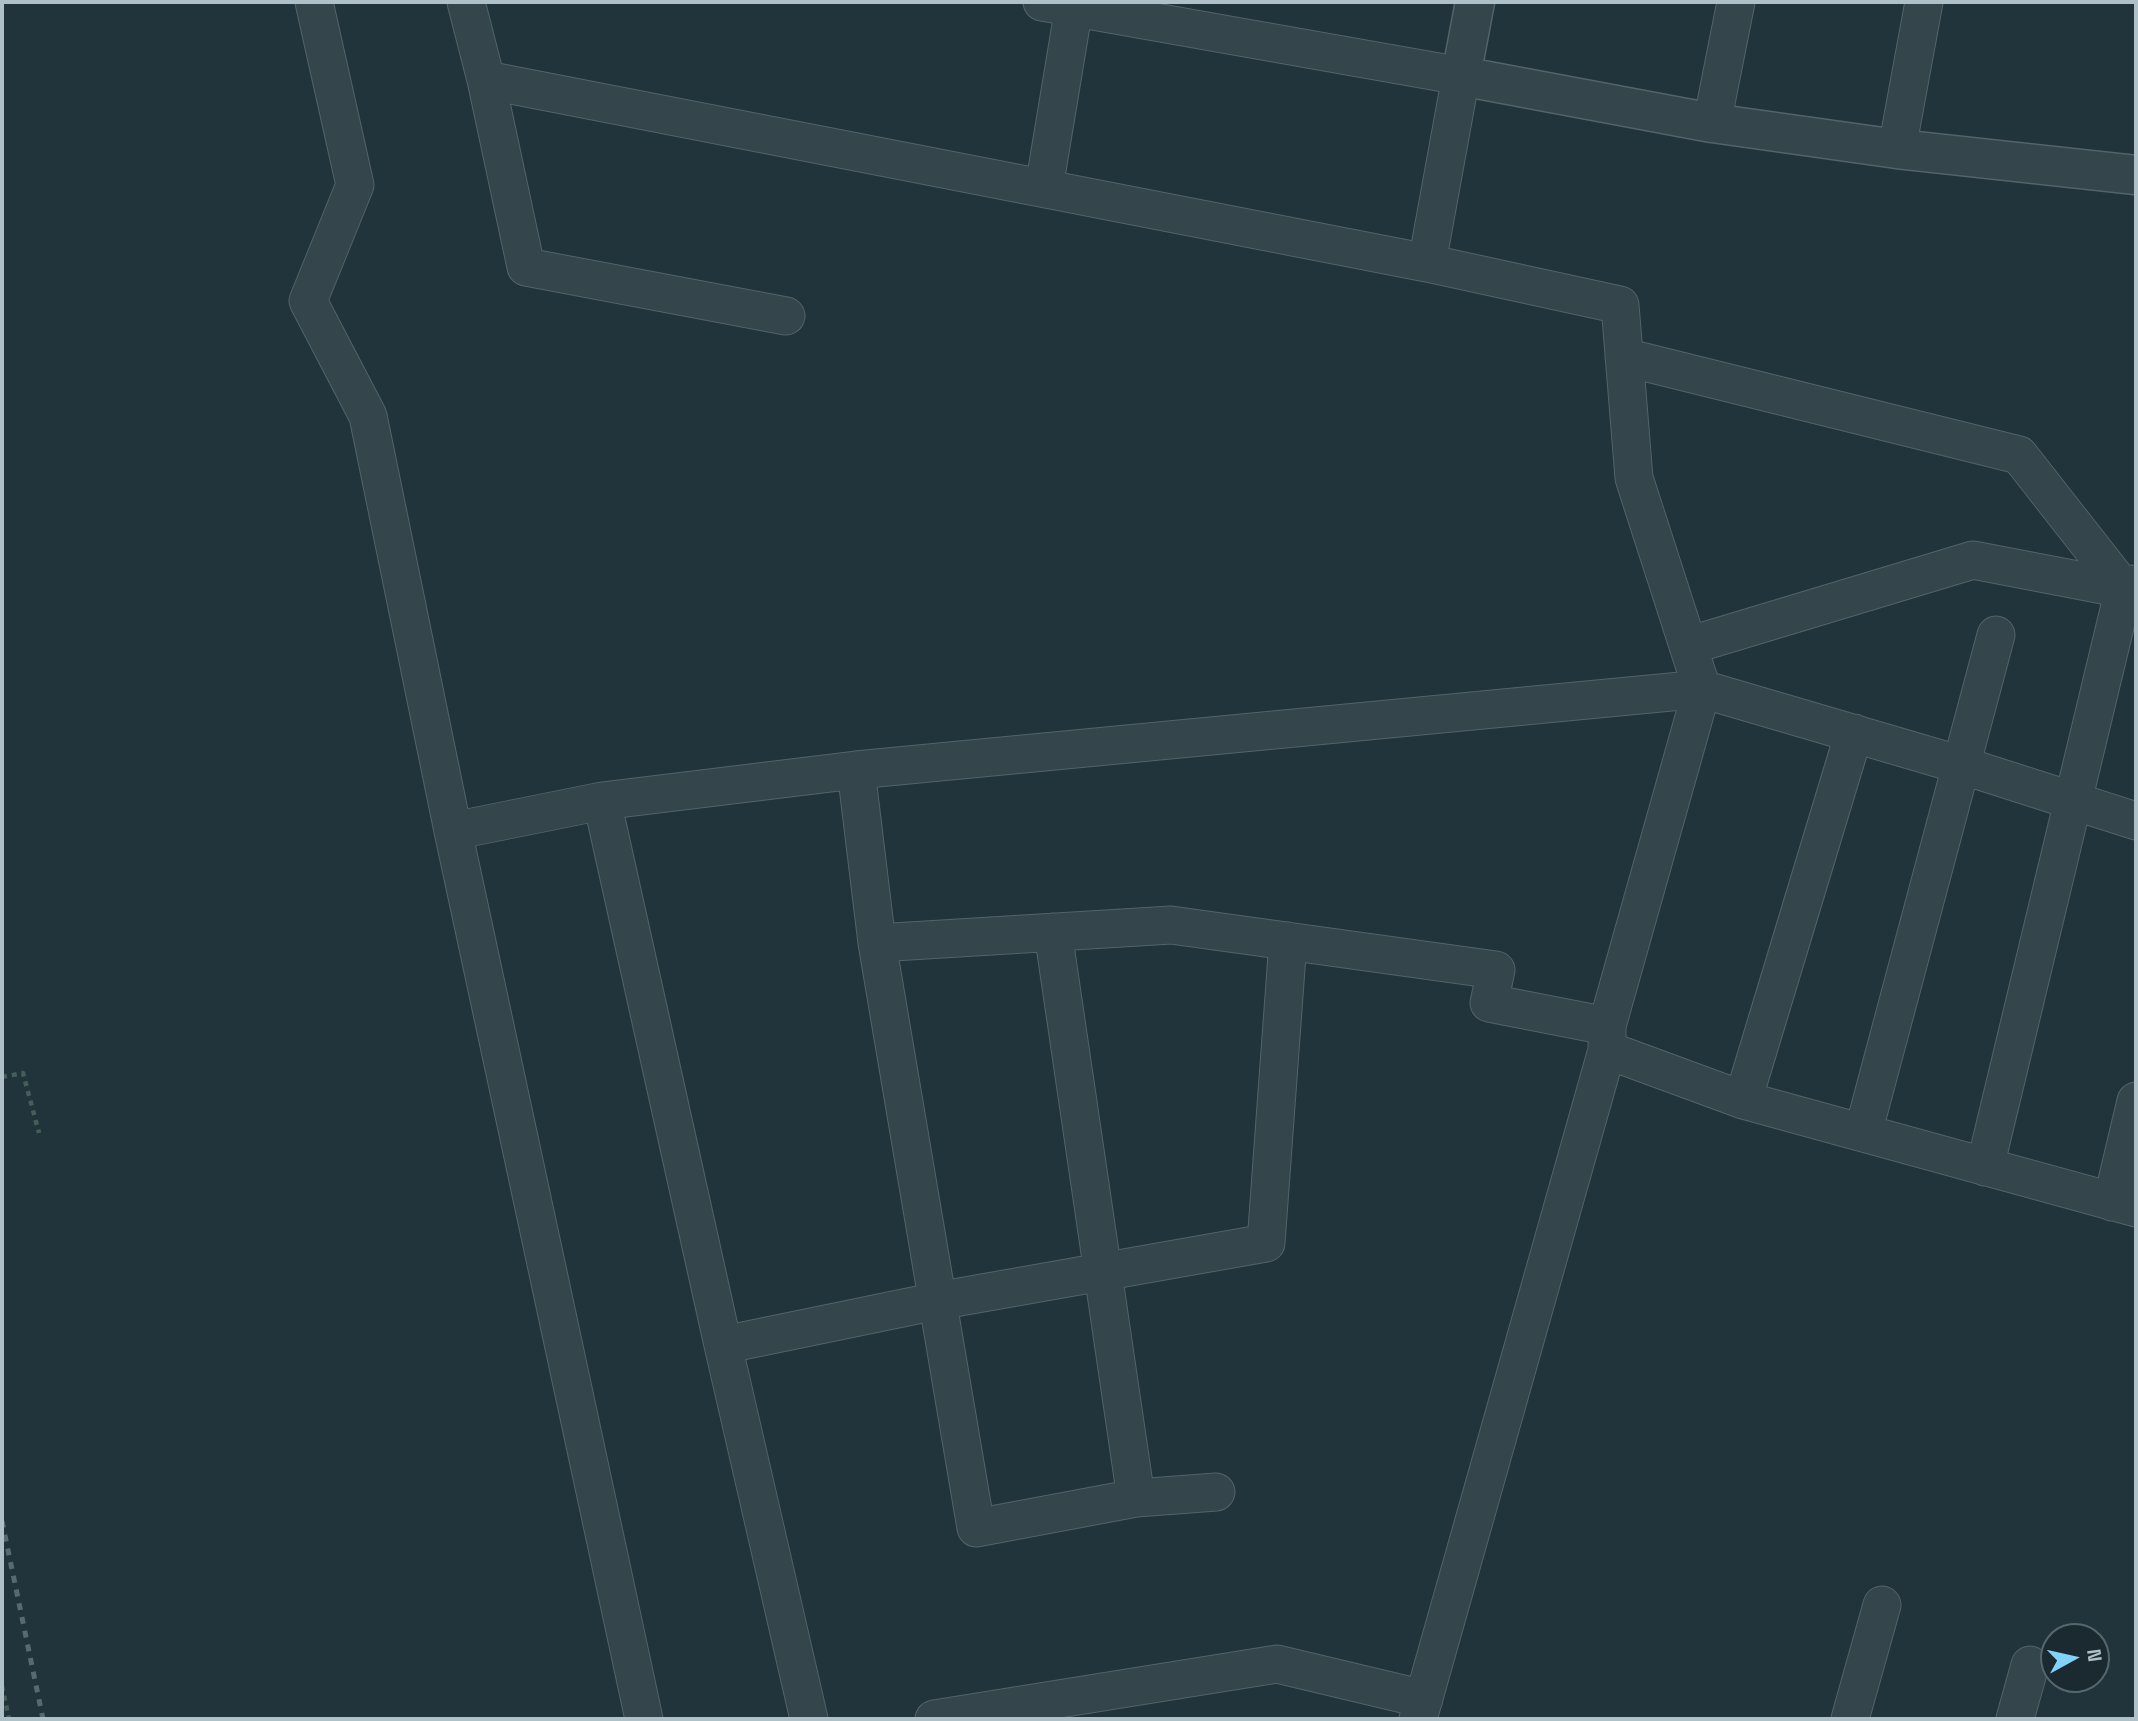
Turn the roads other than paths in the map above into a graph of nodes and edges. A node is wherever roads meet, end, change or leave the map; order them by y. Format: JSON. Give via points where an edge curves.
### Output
{"nodes":[{"id":1,"x":314,"y":2,"type":"edge"},
{"id":2,"x":466,"y":2,"type":"edge"},
{"id":3,"x":1475,"y":2,"type":"edge"},
{"id":4,"x":1736,"y":2,"type":"edge"},
{"id":5,"x":1924,"y":2,"type":"edge"},
{"id":6,"x":1058,"y":5,"type":"edge"},
{"id":7,"x":1461,"y":76,"type":"junction"},
{"id":8,"x":486,"y":80,"type":"junction"},
{"id":9,"x":1712,"y":123,"type":"junction"},
{"id":10,"x":1897,"y":149,"type":"junction"},
{"id":11,"x":2136,"y":175,"type":"edge"},
{"id":12,"x":1044,"y":188,"type":"junction"},
{"id":13,"x":1427,"y":263,"type":"junction"},
{"id":14,"x":786,"y":316,"type":"dead end"},
{"id":15,"x":1624,"y":357,"type":"junction"},
{"id":16,"x":2130,"y":586,"type":"edge"},
{"id":17,"x":1996,"y":635,"type":"dead end"},
{"id":18,"x":1688,"y":646,"type":"junction"},
{"id":19,"x":1702,"y":690,"type":"junction"},
{"id":20,"x":1854,"y":733,"type":"junction"},
{"id":21,"x":1961,"y":765,"type":"junction"},
{"id":22,"x":856,"y":770,"type":"junction"},
{"id":23,"x":602,"y":801,"type":"junction"},
{"id":24,"x":2073,"y":802,"type":"junction"},
{"id":25,"x":2136,"y":821,"type":"edge"},
{"id":26,"x":453,"y":831,"type":"junction"},
{"id":27,"x":1053,"y":932,"type":"junction"},
{"id":28,"x":1288,"y":941,"type":"junction"},
{"id":29,"x":877,"y":943,"type":"junction"},
{"id":30,"x":1607,"y":1038,"type":"junction"},
{"id":31,"x":1743,"y":1100,"type":"junction"},
{"id":32,"x":2136,"y":1101,"type":"edge"},
{"id":33,"x":1863,"y":1133,"type":"junction"},
{"id":34,"x":1985,"y":1167,"type":"junction"},
{"id":35,"x":2124,"y":1205,"type":"edge"},
{"id":36,"x":1103,"y":1272,"type":"junction"},
{"id":37,"x":937,"y":1301,"type":"junction"},
{"id":38,"x":723,"y":1345,"type":"junction"},
{"id":39,"x":1216,"y":1492,"type":"dead end"},
{"id":40,"x":1136,"y":1498,"type":"junction"},
{"id":41,"x":1882,"y":1605,"type":"dead end"},
{"id":42,"x":2030,"y":1665,"type":"dead end"},
{"id":43,"x":1421,"y":1709,"type":"edge"},
{"id":44,"x":644,"y":1719,"type":"edge"},
{"id":45,"x":809,"y":1719,"type":"edge"},
{"id":46,"x":934,"y":1719,"type":"edge"},
{"id":47,"x":1850,"y":1719,"type":"edge"},
{"id":48,"x":2015,"y":1719,"type":"edge"}],
"edges":[{"from":1,"to":26,"type":"street","via":[[355,185],[308,301],[368,416]]},
{"from":2,"to":8,"type":"street"},
{"from":3,"to":7,"type":"street"},
{"from":4,"to":9,"type":"street"},
{"from":5,"to":10,"type":"street"},
{"from":6,"to":7,"type":"street"},
{"from":6,"to":12,"type":"street"},
{"from":7,"to":9,"type":"street"},
{"from":7,"to":13,"type":"street"},
{"from":8,"to":12,"type":"street"},
{"from":8,"to":14,"type":"street","via":[[526,267]]},
{"from":9,"to":10,"type":"street"},
{"from":10,"to":11,"type":"street"},
{"from":12,"to":13,"type":"street"},
{"from":13,"to":15,"type":"street","via":[[1620,305]]},
{"from":15,"to":16,"type":"street","via":[[2019,455]]},
{"from":15,"to":18,"type":"street","via":[[1634,478]]},
{"from":16,"to":18,"type":"street","via":[[1973,561]]},
{"from":16,"to":24,"type":"street"},
{"from":17,"to":21,"type":"street"},
{"from":18,"to":19,"type":"street"},
{"from":19,"to":20,"type":"street"},
{"from":19,"to":22,"type":"street"},
{"from":19,"to":30,"type":"street"},
{"from":20,"to":21,"type":"street"},
{"from":20,"to":31,"type":"street"},
{"from":21,"to":24,"type":"street"},
{"from":21,"to":33,"type":"street"},
{"from":22,"to":23,"type":"street"},
{"from":22,"to":29,"type":"street"},
{"from":23,"to":26,"type":"street"},
{"from":23,"to":38,"type":"street"},
{"from":24,"to":25,"type":"street"},
{"from":24,"to":34,"type":"street"},
{"from":26,"to":44,"type":"street"},
{"from":27,"to":28,"type":"street","via":[[1171,925]]},
{"from":27,"to":29,"type":"street"},
{"from":27,"to":36,"type":"street"},
{"from":28,"to":30,"type":"street","via":[[1496,970],[1489,1003]]},
{"from":28,"to":36,"type":"street","via":[[1266,1243]]},
{"from":29,"to":37,"type":"street"},
{"from":30,"to":31,"type":"street"},
{"from":30,"to":43,"type":"street"},
{"from":31,"to":33,"type":"street"},
{"from":32,"to":35,"type":"street"},
{"from":33,"to":34,"type":"street"},
{"from":34,"to":35,"type":"street"},
{"from":36,"to":37,"type":"street"},
{"from":36,"to":40,"type":"street"},
{"from":37,"to":38,"type":"street"},
{"from":37,"to":40,"type":"street","via":[[976,1528]]},
{"from":38,"to":45,"type":"street"},
{"from":39,"to":40,"type":"street"},
{"from":41,"to":47,"type":"street"},
{"from":42,"to":48,"type":"street"},
{"from":43,"to":46,"type":"street","via":[[1277,1664]]}]}
